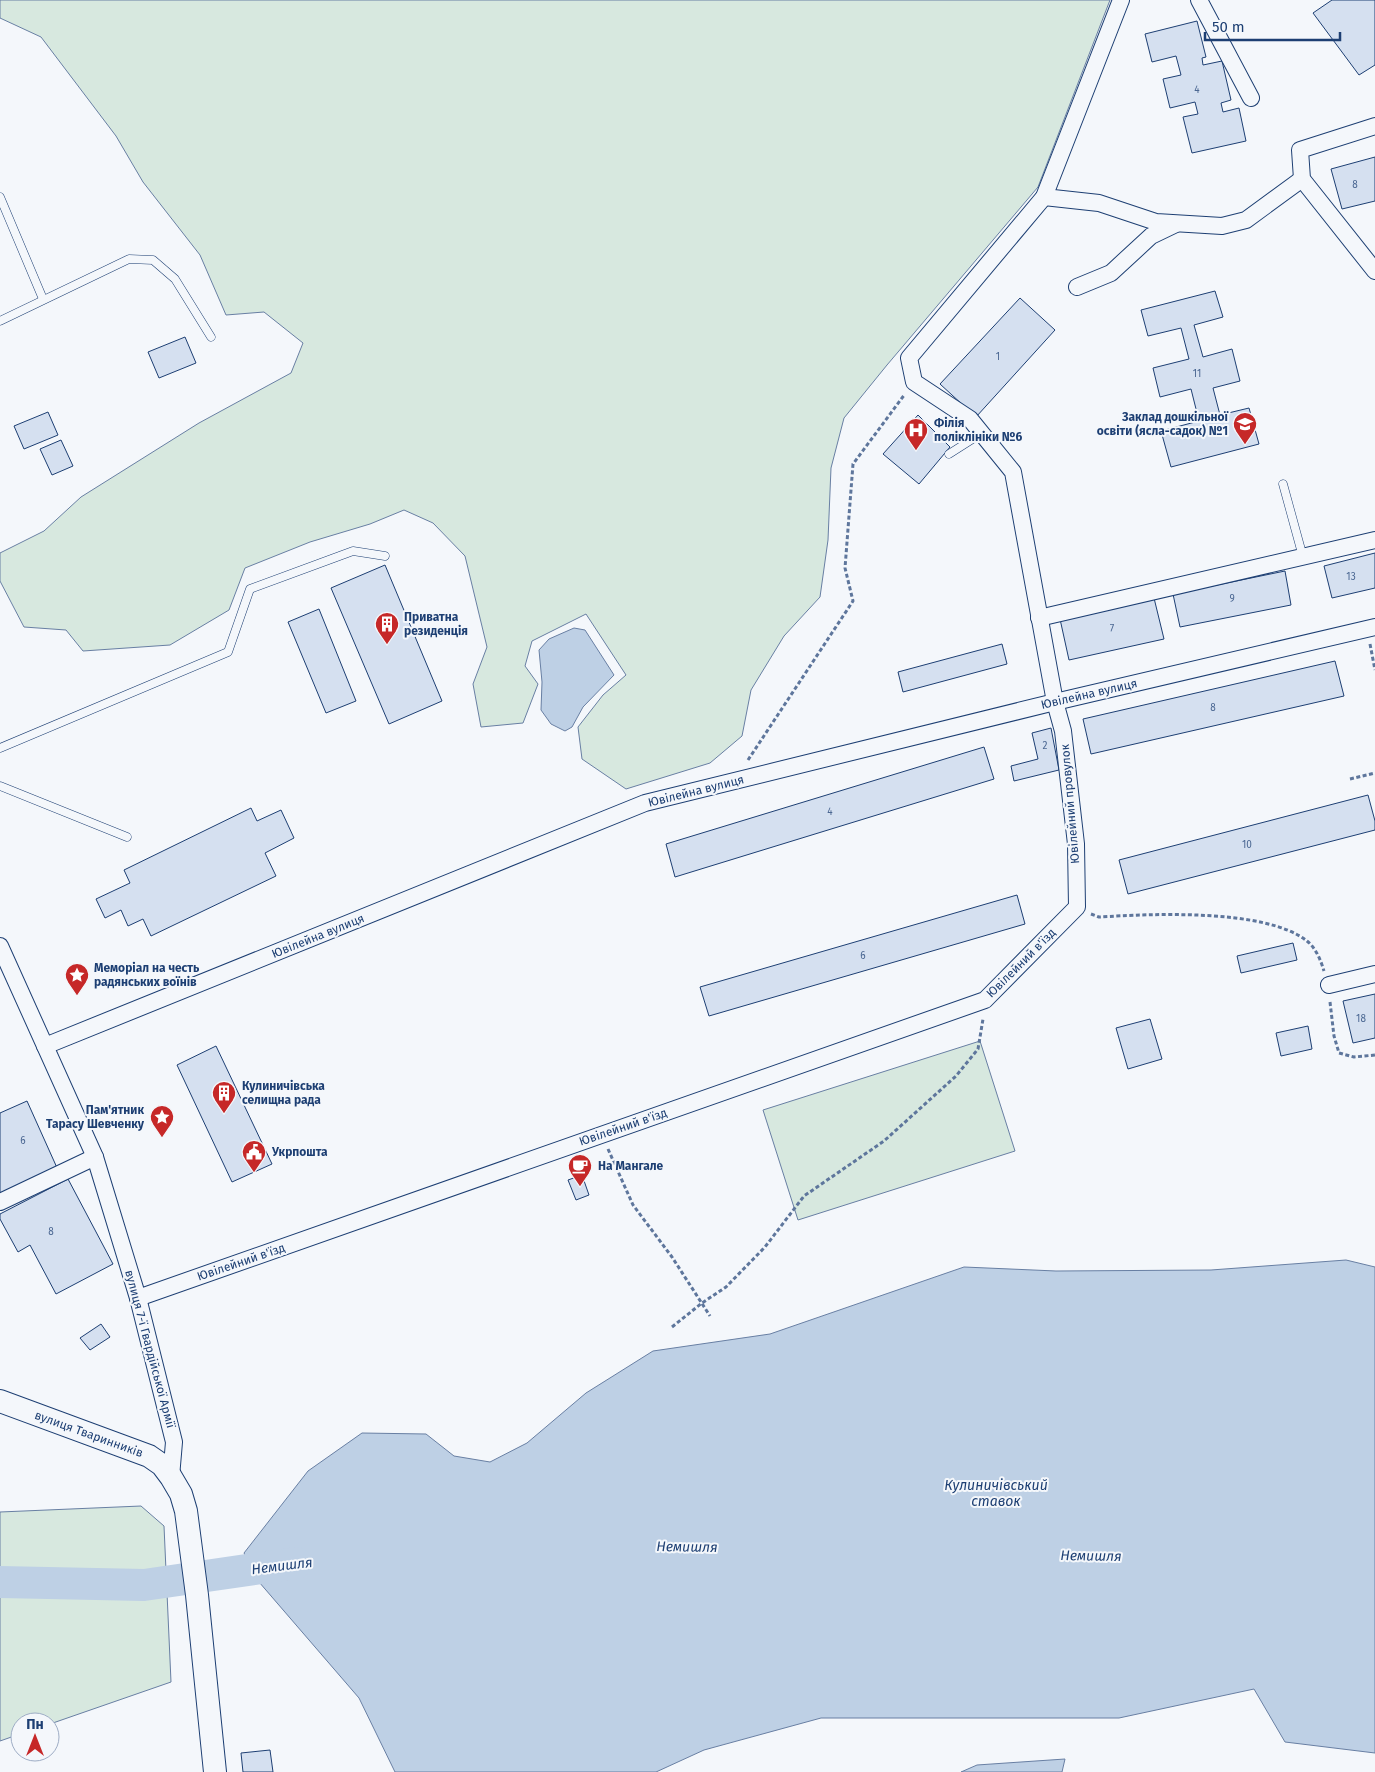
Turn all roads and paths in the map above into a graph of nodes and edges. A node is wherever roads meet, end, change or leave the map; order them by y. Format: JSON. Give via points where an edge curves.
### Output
{"nodes":[{"id":1,"x":1121,"y":0,"type":"edge"},
{"id":2,"x":1199,"y":0,"type":"edge"},
{"id":3,"x":1251,"y":98,"type":"dead end"},
{"id":4,"x":1375,"y":126,"type":"edge"},
{"id":5,"x":1302,"y":179,"type":"junction"},
{"id":6,"x":0,"y":197,"type":"edge"},
{"id":7,"x":1044,"y":197,"type":"junction"},
{"id":8,"x":1176,"y":224,"type":"junction"},
{"id":9,"x":1375,"y":271,"type":"edge"},
{"id":10,"x":1076,"y":287,"type":"dead end"},
{"id":11,"x":43,"y":299,"type":"junction"},
{"id":12,"x":0,"y":321,"type":"edge"},
{"id":13,"x":211,"y":337,"type":"dead end"},
{"id":14,"x":914,"y":382,"type":"junction"},
{"id":15,"x":982,"y":433,"type":"junction"},
{"id":16,"x":949,"y":454,"type":"dead end"},
{"id":17,"x":1283,"y":484,"type":"dead end"},
{"id":18,"x":1375,"y":540,"type":"edge"},
{"id":19,"x":385,"y":556,"type":"dead end"},
{"id":20,"x":1303,"y":557,"type":"junction"},
{"id":21,"x":1040,"y":618,"type":"junction"},
{"id":22,"x":1371,"y":628,"type":"edge"},
{"id":23,"x":1375,"y":670,"type":"edge"},
{"id":24,"x":1055,"y":702,"type":"junction"},
{"id":25,"x":0,"y":748,"type":"edge"},
{"id":26,"x":1375,"y":773,"type":"edge"},
{"id":27,"x":1350,"y":779,"type":"dead end"},
{"id":28,"x":734,"y":782,"type":"junction"},
{"id":29,"x":0,"y":786,"type":"edge"},
{"id":30,"x":127,"y":837,"type":"dead end"},
{"id":31,"x":1077,"y":907,"type":"junction"},
{"id":32,"x":0,"y":946,"type":"edge"},
{"id":33,"x":1375,"y":974,"type":"edge"},
{"id":34,"x":1328,"y":985,"type":"junction"},
{"id":35,"x":986,"y":1000,"type":"junction"},
{"id":36,"x":45,"y":1046,"type":"junction"},
{"id":37,"x":1375,"y":1055,"type":"edge"},
{"id":38,"x":601,"y":1135,"type":"junction"},
{"id":39,"x":95,"y":1157,"type":"junction"},
{"id":40,"x":0,"y":1202,"type":"edge"},
{"id":41,"x":138,"y":1298,"type":"junction"},
{"id":42,"x":702,"y":1303,"type":"junction"},
{"id":43,"x":710,"y":1316,"type":"dead end"},
{"id":44,"x":672,"y":1327,"type":"dead end"},
{"id":45,"x":0,"y":1401,"type":"edge"},
{"id":46,"x":171,"y":1477,"type":"junction"},
{"id":47,"x":215,"y":1772,"type":"edge"}],
"edges":[{"from":1,"to":7,"type":"street"},
{"from":2,"to":3,"type":"street"},
{"from":4,"to":5,"type":"street","via":[[1300,150]]},
{"from":5,"to":8,"type":"street","via":[[1246,220],[1222,226]]},
{"from":5,"to":9,"type":"street"},
{"from":6,"to":11,"type":"lane"},
{"from":7,"to":8,"type":"street","via":[[1099,203],[1156,222]]},
{"from":7,"to":14,"type":"street","via":[[909,358]]},
{"from":8,"to":10,"type":"street","via":[[1151,236],[1112,273]]},
{"from":11,"to":12,"type":"lane"},
{"from":11,"to":13,"type":"lane","via":[[129,259],[153,260],[175,278]]},
{"from":14,"to":15,"type":"street","name":"Ювілейний провулок","via":[[970,419]]},
{"from":14,"to":28,"type":"path","via":[[853,464],[845,568],[853,601]]},
{"from":15,"to":16,"type":"lane"},
{"from":15,"to":21,"type":"street","name":"Ювілейний провулок","via":[[1013,472]]},
{"from":17,"to":20,"type":"lane"},
{"from":18,"to":20,"type":"street"},
{"from":19,"to":25,"type":"lane","via":[[352,551],[250,589],[228,652]]},
{"from":20,"to":21,"type":"street"},
{"from":21,"to":24,"type":"street","name":"Ювілейний провулок"},
{"from":22,"to":23,"type":"path"},
{"from":22,"to":24,"type":"street","name":"Ювілейна вулиця"},
{"from":24,"to":28,"type":"street","name":"Ювілейна вулиця"},
{"from":24,"to":31,"type":"street","name":"Ювілейний провулок","via":[[1063,731],[1076,844]]},
{"from":26,"to":27,"type":"path"},
{"from":28,"to":36,"type":"street","name":"Ювілейна вулиця","via":[[645,804]]},
{"from":29,"to":30,"type":"lane"},
{"from":31,"to":34,"type":"path","via":[[1099,917],[1194,915],[1282,927],[1308,942],[1320,959]]},
{"from":31,"to":35,"type":"street","name":"Ювілейний в'їзд"},
{"from":32,"to":36,"type":"street","name":"вулиця 7-ї Гвардійської Армії"},
{"from":33,"to":34,"type":"street"},
{"from":34,"to":37,"type":"path","via":[[1339,1053],[1354,1057]]},
{"from":35,"to":38,"type":"street","name":"Ювілейний в'їзд"},
{"from":35,"to":42,"type":"path","via":[[978,1050],[956,1076],[884,1141],[804,1196],[765,1247],[726,1287]]},
{"from":36,"to":39,"type":"street","name":"вулиця 7-ї Гвардійської Армії"},
{"from":38,"to":41,"type":"street","name":"Ювілейний в'їзд"},
{"from":38,"to":42,"type":"path","via":[[633,1204]]},
{"from":39,"to":40,"type":"street"},
{"from":39,"to":41,"type":"street","name":"вулиця 7-ї Гвардійської Армії"},
{"from":41,"to":46,"type":"street","name":"вулиця 7-ї Гвардійської Армії","via":[[174,1442]]},
{"from":42,"to":43,"type":"path"},
{"from":42,"to":44,"type":"path"},
{"from":45,"to":46,"type":"main road","name":"вулиця Тваринників","via":[[149,1456]]},
{"from":46,"to":47,"type":"main road","via":[[181,1494],[190,1534]]}]}
